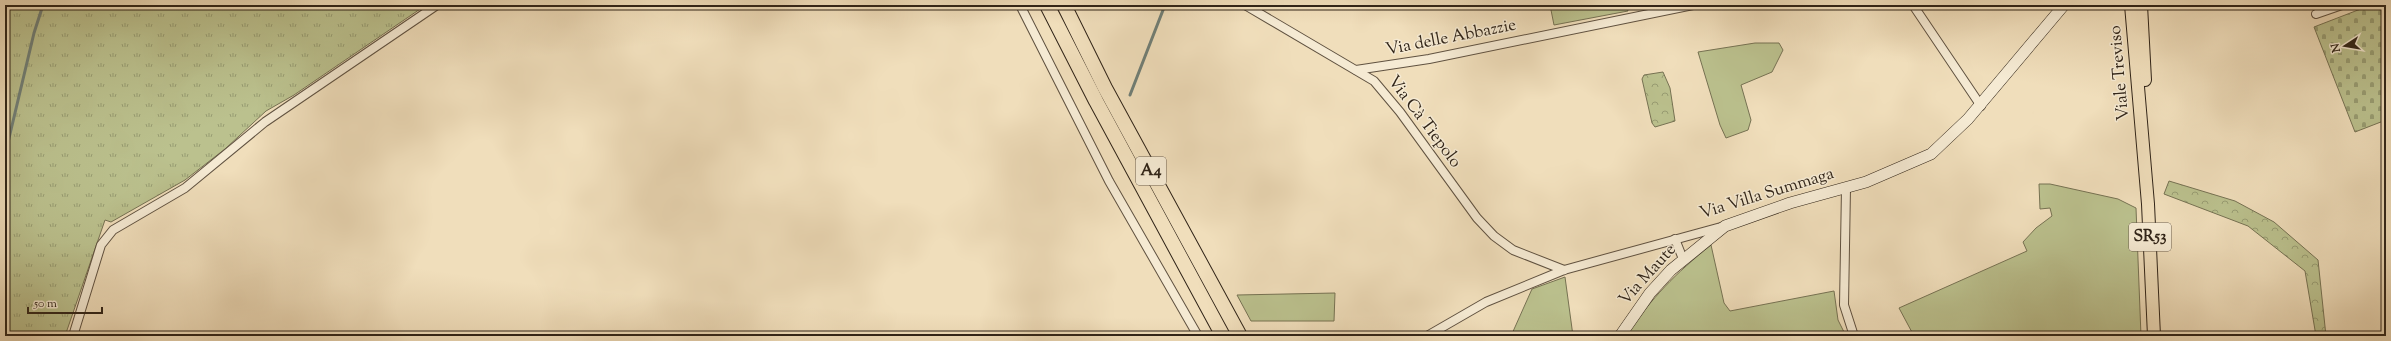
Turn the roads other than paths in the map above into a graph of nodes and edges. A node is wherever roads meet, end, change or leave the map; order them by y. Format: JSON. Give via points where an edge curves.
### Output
{"nodes":[{"id":1,"x":437,"y":5,"type":"edge"},
{"id":2,"x":1020,"y":5,"type":"edge"},
{"id":3,"x":1047,"y":5,"type":"edge"},
{"id":4,"x":1064,"y":5,"type":"edge"},
{"id":5,"x":1245,"y":5,"type":"edge"},
{"id":6,"x":1693,"y":5,"type":"edge"},
{"id":7,"x":1913,"y":5,"type":"edge"},
{"id":8,"x":2064,"y":5,"type":"edge"},
{"id":9,"x":2126,"y":5,"type":"edge"},
{"id":10,"x":2131,"y":5,"type":"edge"},
{"id":11,"x":2136,"y":5,"type":"edge"},
{"id":12,"x":2141,"y":5,"type":"edge"},
{"id":13,"x":2342,"y":5,"type":"edge"},
{"id":14,"x":2316,"y":14,"type":"dead end"},
{"id":15,"x":2132,"y":21,"type":"junction"},
{"id":16,"x":2144,"y":46,"type":"junction"},
{"id":17,"x":1355,"y":70,"type":"junction"},
{"id":18,"x":1981,"y":106,"type":"junction"},
{"id":19,"x":2144,"y":137,"type":"junction"},
{"id":20,"x":1846,"y":188,"type":"junction"},
{"id":21,"x":1725,"y":226,"type":"junction"},
{"id":22,"x":1675,"y":239,"type":"junction"},
{"id":23,"x":1683,"y":259,"type":"junction"},
{"id":24,"x":1564,"y":270,"type":"junction"},
{"id":25,"x":73,"y":336,"type":"edge"},
{"id":26,"x":1198,"y":336,"type":"edge"},
{"id":27,"x":1223,"y":336,"type":"edge"},
{"id":28,"x":1240,"y":336,"type":"edge"},
{"id":29,"x":1427,"y":336,"type":"edge"},
{"id":30,"x":1620,"y":336,"type":"edge"},
{"id":31,"x":1854,"y":336,"type":"edge"},
{"id":32,"x":2154,"y":336,"type":"edge"}],
"edges":[{"from":1,"to":25,"type":"street","via":[[265,122],[185,188],[113,230],[102,245]]},
{"from":2,"to":26,"type":"street","via":[[1109,181]]},
{"from":3,"to":27,"type":"highway","number":"A4"},
{"from":4,"to":28,"type":"highway","number":"A4","via":[[1105,88]]},
{"from":5,"to":17,"type":"street","name":"Via Cà Tiepolo"},
{"from":6,"to":17,"type":"street","name":"Via delle Abbazzie","via":[[1429,59]]},
{"from":7,"to":18,"type":"street"},
{"from":8,"to":18,"type":"street","name":"Via Villa Summaga"},
{"from":9,"to":15,"type":"street"},
{"from":10,"to":15,"type":"main road","name":"Viale Treviso","number":"SR53"},
{"from":11,"to":16,"type":"street"},
{"from":12,"to":16,"type":"main road","name":"Viale Treviso"},
{"from":13,"to":14,"type":"street"},
{"from":15,"to":19,"type":"main road","name":"Viale Treviso","number":"SR53"},
{"from":16,"to":19,"type":"main road","name":"Viale Treviso"},
{"from":17,"to":24,"type":"street","name":"Via Cà Tiepolo","via":[[1374,80],[1384,91],[1476,218],[1494,236],[1514,250]]},
{"from":18,"to":20,"type":"street","name":"Via Villa Summaga","via":[[1931,154],[1887,174]]},
{"from":19,"to":32,"type":"main road","name":"Viale Treviso","number":"SR53"},
{"from":20,"to":21,"type":"street","name":"Via Villa Summaga","via":[[1790,203]]},
{"from":20,"to":31,"type":"street","via":[[1844,305]]},
{"from":21,"to":22,"type":"street","name":"Via Villa Summaga"},
{"from":21,"to":23,"type":"street","name":"Via Maute"},
{"from":22,"to":23,"type":"street"},
{"from":22,"to":24,"type":"street","name":"Via Villa Summaga"},
{"from":23,"to":30,"type":"street","name":"Via Maute","via":[[1650,293]]},
{"from":24,"to":29,"type":"street","name":"Via Villa Summaga","via":[[1486,302]]}]}
